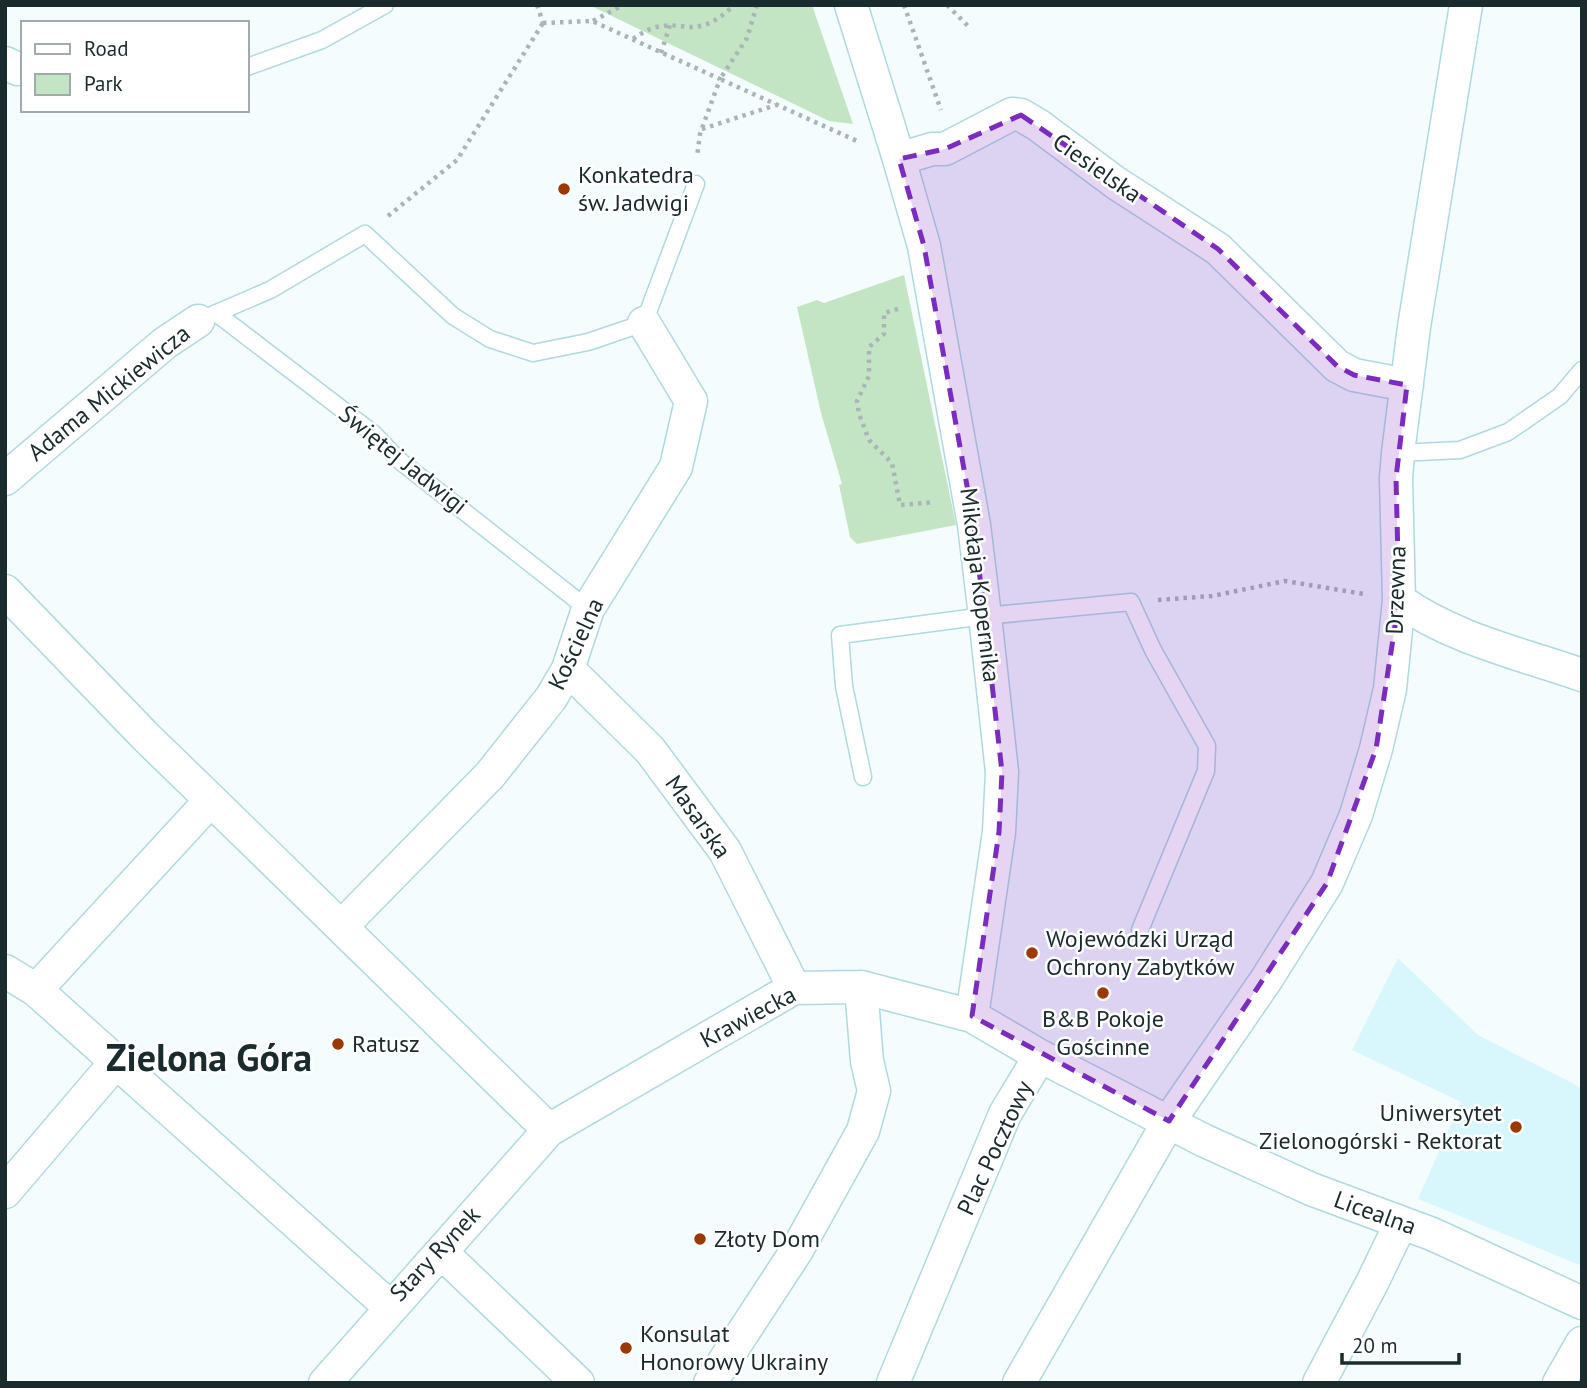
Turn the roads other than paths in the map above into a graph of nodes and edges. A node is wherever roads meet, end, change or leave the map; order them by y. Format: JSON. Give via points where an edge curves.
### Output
{"nodes":[{"id":1,"x":385,"y":5,"type":"edge"},
{"id":2,"x":851,"y":5,"type":"edge"},
{"id":3,"x":1466,"y":5,"type":"edge"},
{"id":4,"x":248,"y":67,"type":"edge"},
{"id":5,"x":900,"y":159,"type":"junction"},
{"id":6,"x":696,"y":184,"type":"road end"},
{"id":7,"x":207,"y":317,"type":"junction"},
{"id":8,"x":644,"y":323,"type":"junction"},
{"id":9,"x":1582,"y":370,"type":"edge"},
{"id":10,"x":1407,"y":385,"type":"junction"},
{"id":11,"x":1398,"y":453,"type":"junction"},
{"id":12,"x":5,"y":479,"type":"edge"},
{"id":13,"x":5,"y":591,"type":"edge"},
{"id":14,"x":1399,"y":600,"type":"junction"},
{"id":15,"x":588,"y":609,"type":"junction"},
{"id":16,"x":985,"y":616,"type":"junction"},
{"id":17,"x":568,"y":669,"type":"junction"},
{"id":18,"x":1582,"y":675,"type":"edge"},
{"id":19,"x":863,"y":777,"type":"dead end"},
{"id":20,"x":211,"y":800,"type":"junction"},
{"id":21,"x":342,"y":926,"type":"junction"},
{"id":22,"x":1140,"y":930,"type":"dead end"},
{"id":23,"x":5,"y":971,"type":"edge"},
{"id":24,"x":861,"y":987,"type":"junction"},
{"id":25,"x":794,"y":989,"type":"junction"},
{"id":26,"x":36,"y":990,"type":"junction"},
{"id":27,"x":972,"y":1016,"type":"junction"},
{"id":28,"x":1040,"y":1056,"type":"junction"},
{"id":29,"x":116,"y":1062,"type":"junction"},
{"id":30,"x":1169,"y":1121,"type":"junction"},
{"id":31,"x":549,"y":1130,"type":"junction"},
{"id":32,"x":5,"y":1192,"type":"edge"},
{"id":33,"x":1401,"y":1223,"type":"junction"},
{"id":34,"x":441,"y":1252,"type":"junction"},
{"id":35,"x":1582,"y":1303,"type":"edge"},
{"id":36,"x":391,"y":1308,"type":"junction"},
{"id":37,"x":1582,"y":1343,"type":"edge"},
{"id":38,"x":325,"y":1383,"type":"edge"},
{"id":39,"x":578,"y":1383,"type":"edge"},
{"id":40,"x":710,"y":1383,"type":"edge"},
{"id":41,"x":893,"y":1383,"type":"edge"},
{"id":42,"x":1019,"y":1383,"type":"edge"},
{"id":43,"x":1319,"y":1383,"type":"edge"},
{"id":44,"x":1559,"y":1383,"type":"edge"}],
"edges":[{"from":1,"to":4,"type":"lane","via":[[322,40]]},
{"from":2,"to":5,"type":"street"},
{"from":3,"to":10,"type":"street","name":"Drzewna"},
{"from":5,"to":10,"type":"street","name":"Ciesielska","via":[[945,149],[1012,114],[1021,115],[1217,249],[1337,366],[1354,375]]},
{"from":5,"to":16,"type":"street","name":"Mikołaja Kopernika","via":[[924,246],[974,525]]},
{"from":6,"to":8,"type":"lane"},
{"from":7,"to":8,"type":"lane","name":"Adama Mickiewicza","via":[[270,290],[365,234],[453,316],[490,339],[533,353],[588,342]]},
{"from":7,"to":12,"type":"street","name":"Adama Mickiewicza","via":[[165,343]]},
{"from":7,"to":15,"type":"lane","name":"Świętej Jadwigi","via":[[373,433],[400,461]]},
{"from":8,"to":15,"type":"street","name":"Kościelna","via":[[691,401],[676,467]]},
{"from":9,"to":11,"type":"lane","via":[[1560,397],[1508,432],[1460,450]]},
{"from":10,"to":11,"type":"street","name":"Drzewna"},
{"from":11,"to":14,"type":"street","name":"Drzewna"},
{"from":13,"to":20,"type":"street"},
{"from":14,"to":18,"type":"street","via":[[1455,632]]},
{"from":14,"to":30,"type":"street","name":"Drzewna","via":[[1390,689],[1376,749],[1356,815],[1327,883]]},
{"from":15,"to":17,"type":"street","name":"Kościelna"},
{"from":16,"to":19,"type":"lane","via":[[840,635],[844,686]]},
{"from":16,"to":22,"type":"lane","via":[[1131,602],[1207,746],[1206,771]]},
{"from":16,"to":27,"type":"street","name":"Mikołaja Kopernika","via":[[1002,772],[999,832]]},
{"from":17,"to":21,"type":"street","name":"Kościelna","via":[[491,775]]},
{"from":17,"to":25,"type":"street","name":"Masarska","via":[[650,750],[725,851]]},
{"from":20,"to":21,"type":"street"},
{"from":20,"to":26,"type":"street"},
{"from":21,"to":31,"type":"street"},
{"from":23,"to":26,"type":"street","name":"Stary Rynek"},
{"from":24,"to":25,"type":"street","name":"Krawiecka"},
{"from":24,"to":27,"type":"street","name":"Krawiecka"},
{"from":24,"to":40,"type":"street","via":[[874,1091],[863,1131],[797,1250]]},
{"from":25,"to":31,"type":"street","name":"Krawiecka"},
{"from":26,"to":29,"type":"street","name":"Stary Rynek"},
{"from":27,"to":28,"type":"street","name":"Krawiecka"},
{"from":28,"to":30,"type":"street","name":"Plac Pocztowy"},
{"from":28,"to":41,"type":"street","name":"Plac Pocztowy","via":[[1005,1114]]},
{"from":29,"to":32,"type":"street"},
{"from":29,"to":36,"type":"street","name":"Stary Rynek"},
{"from":30,"to":33,"type":"street","name":"Licealna","via":[[1279,1175]]},
{"from":30,"to":42,"type":"street"},
{"from":31,"to":34,"type":"street","name":"Stary Rynek"},
{"from":33,"to":35,"type":"street","name":"Licealna"},
{"from":33,"to":43,"type":"street"},
{"from":34,"to":36,"type":"street","name":"Stary Rynek"},
{"from":34,"to":39,"type":"street"},
{"from":36,"to":38,"type":"street"},
{"from":37,"to":44,"type":"street"}]}
